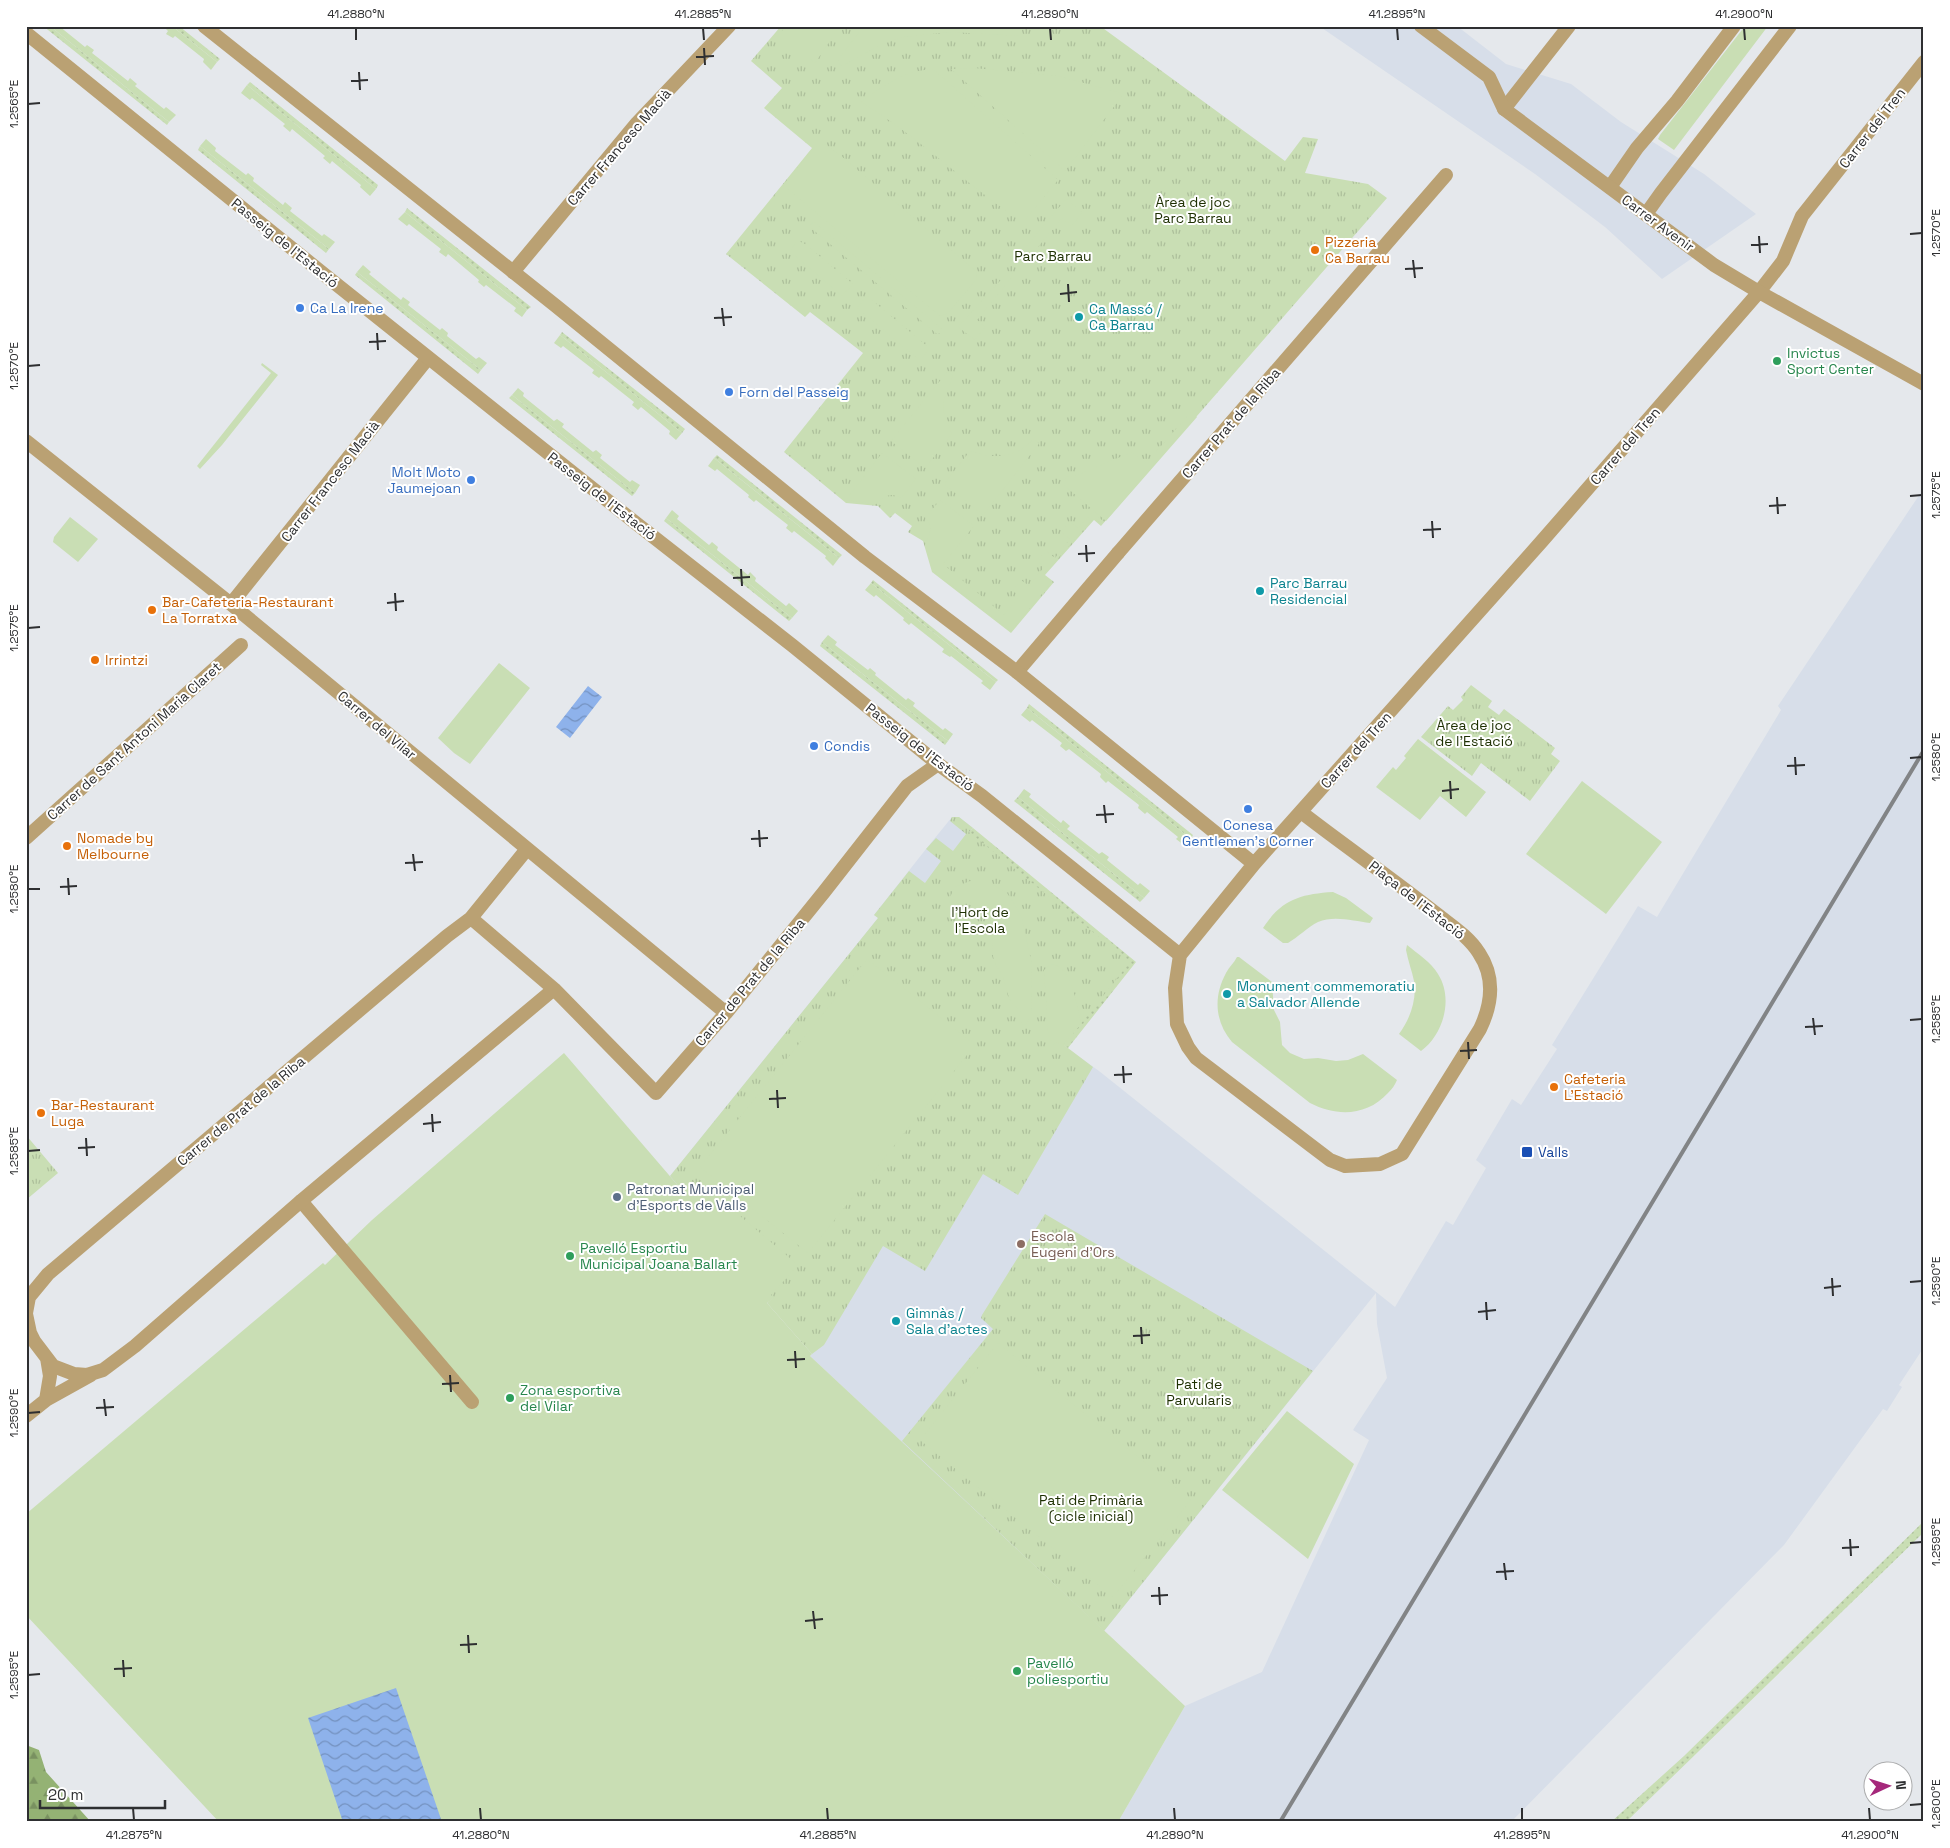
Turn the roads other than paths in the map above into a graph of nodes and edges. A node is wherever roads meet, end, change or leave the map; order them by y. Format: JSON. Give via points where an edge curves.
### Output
{"nodes":[{"id":1,"x":204,"y":26,"type":"edge"},
{"id":2,"x":729,"y":26,"type":"edge"},
{"id":3,"x":1421,"y":26,"type":"edge"},
{"id":4,"x":1570,"y":26,"type":"edge"},
{"id":5,"x":1734,"y":26,"type":"edge"},
{"id":6,"x":1790,"y":26,"type":"edge"},
{"id":7,"x":26,"y":34,"type":"edge"},
{"id":8,"x":1924,"y":62,"type":"edge"},
{"id":9,"x":1504,"y":109,"type":"junction"},
{"id":10,"x":1446,"y":176,"type":"dead end"},
{"id":11,"x":1610,"y":187,"type":"junction"},
{"id":12,"x":1646,"y":214,"type":"junction"},
{"id":13,"x":513,"y":272,"type":"junction"},
{"id":14,"x":1758,"y":292,"type":"junction"},
{"id":15,"x":428,"y":358,"type":"junction"},
{"id":16,"x":1924,"y":384,"type":"edge"},
{"id":17,"x":26,"y":441,"type":"edge"},
{"id":18,"x":231,"y":604,"type":"junction"},
{"id":19,"x":241,"y":645,"type":"dead end"},
{"id":20,"x":1016,"y":672,"type":"junction"},
{"id":21,"x":938,"y":764,"type":"junction"},
{"id":22,"x":1300,"y":812,"type":"junction"},
{"id":23,"x":26,"y":838,"type":"edge"},
{"id":24,"x":527,"y":849,"type":"junction"},
{"id":25,"x":1254,"y":864,"type":"junction"},
{"id":26,"x":471,"y":918,"type":"junction"},
{"id":27,"x":1180,"y":955,"type":"junction"},
{"id":28,"x":554,"y":989,"type":"junction"},
{"id":29,"x":726,"y":1013,"type":"junction"},
{"id":30,"x":301,"y":1201,"type":"junction"},
{"id":31,"x":26,"y":1314,"type":"edge"},
{"id":32,"x":47,"y":1358,"type":"junction"},
{"id":33,"x":96,"y":1372,"type":"junction"},
{"id":34,"x":46,"y":1400,"type":"junction"},
{"id":35,"x":472,"y":1402,"type":"dead end"},
{"id":36,"x":26,"y":1416,"type":"edge"}],
"edges":[{"from":1,"to":13,"type":"street"},
{"from":2,"to":13,"type":"street","name":"Carrer Francesc Macià","via":[[637,123]]},
{"from":3,"to":9,"type":"street","name":"Carrer Avenir","via":[[1489,77]]},
{"from":4,"to":9,"type":"street"},
{"from":5,"to":11,"type":"street"},
{"from":6,"to":12,"type":"street"},
{"from":7,"to":15,"type":"street","name":"Passeig de l'Estació"},
{"from":8,"to":14,"type":"street","name":"Carrer del Tren","via":[[1802,216],[1783,261]]},
{"from":9,"to":11,"type":"street","name":"Carrer Avenir"},
{"from":10,"to":20,"type":"street","name":"Carrer Prat de la Riba"},
{"from":11,"to":12,"type":"street","name":"Carrer Avenir"},
{"from":12,"to":14,"type":"street","name":"Carrer Avenir","via":[[1714,265]]},
{"from":13,"to":20,"type":"street","via":[[865,557]]},
{"from":14,"to":16,"type":"street","name":"Carrer Avenir"},
{"from":14,"to":22,"type":"street","name":"Carrer del Tren"},
{"from":15,"to":18,"type":"street","name":"Carrer Francesc Macià"},
{"from":15,"to":21,"type":"street","name":"Passeig de l'Estació"},
{"from":17,"to":18,"type":"street","name":"Carrer del Vilar"},
{"from":18,"to":24,"type":"street","name":"Carrer del Vilar"},
{"from":19,"to":23,"type":"street","name":"Carrer de Sant Antoni Maria Claret"},
{"from":20,"to":25,"type":"street"},
{"from":21,"to":27,"type":"street","name":"Passeig de l'Estació"},
{"from":21,"to":29,"type":"street","name":"Carrer de Prat de la Riba","via":[[907,786]]},
{"from":22,"to":25,"type":"street"},
{"from":22,"to":27,"type":"street","name":"Plaça de l'Estació","via":[[1416,897],[1468,940],[1480,954],[1489,975],[1491,996],[1488,1014],[1402,1154],[1380,1164],[1345,1166],[1330,1160],[1196,1058],[1176,1024],[1175,988]]},
{"from":24,"to":26,"type":"street","name":"Carrer de Prat de la Riba"},
{"from":24,"to":29,"type":"street","name":"Carrer del Vilar"},
{"from":25,"to":27,"type":"street"},
{"from":26,"to":28,"type":"street","name":"Carrer de Prat de la Riba"},
{"from":26,"to":31,"type":"street","name":"Carrer de Prat de la Riba","via":[[48,1274],[29,1297]]},
{"from":28,"to":29,"type":"street","name":"Carrer de Prat de la Riba","via":[[656,1093]]},
{"from":28,"to":30,"type":"street","name":"Carrer de Prat de la Riba"},
{"from":30,"to":33,"type":"street","name":"Carrer de Prat de la Riba","via":[[135,1346]]},
{"from":30,"to":35,"type":"street"},
{"from":31,"to":32,"type":"street","name":"Carrer de Prat de la Riba","via":[[30,1333]]},
{"from":32,"to":33,"type":"street","name":"Carrer de Prat de la Riba","via":[[54,1366],[74,1374]]},
{"from":32,"to":34,"type":"street","name":"Carrer de Prat de la Riba","via":[[50,1376]]},
{"from":33,"to":34,"type":"street","name":"Carrer de Prat de la Riba"},
{"from":34,"to":36,"type":"street","name":"Carrer de Prat de la Riba"}]}
